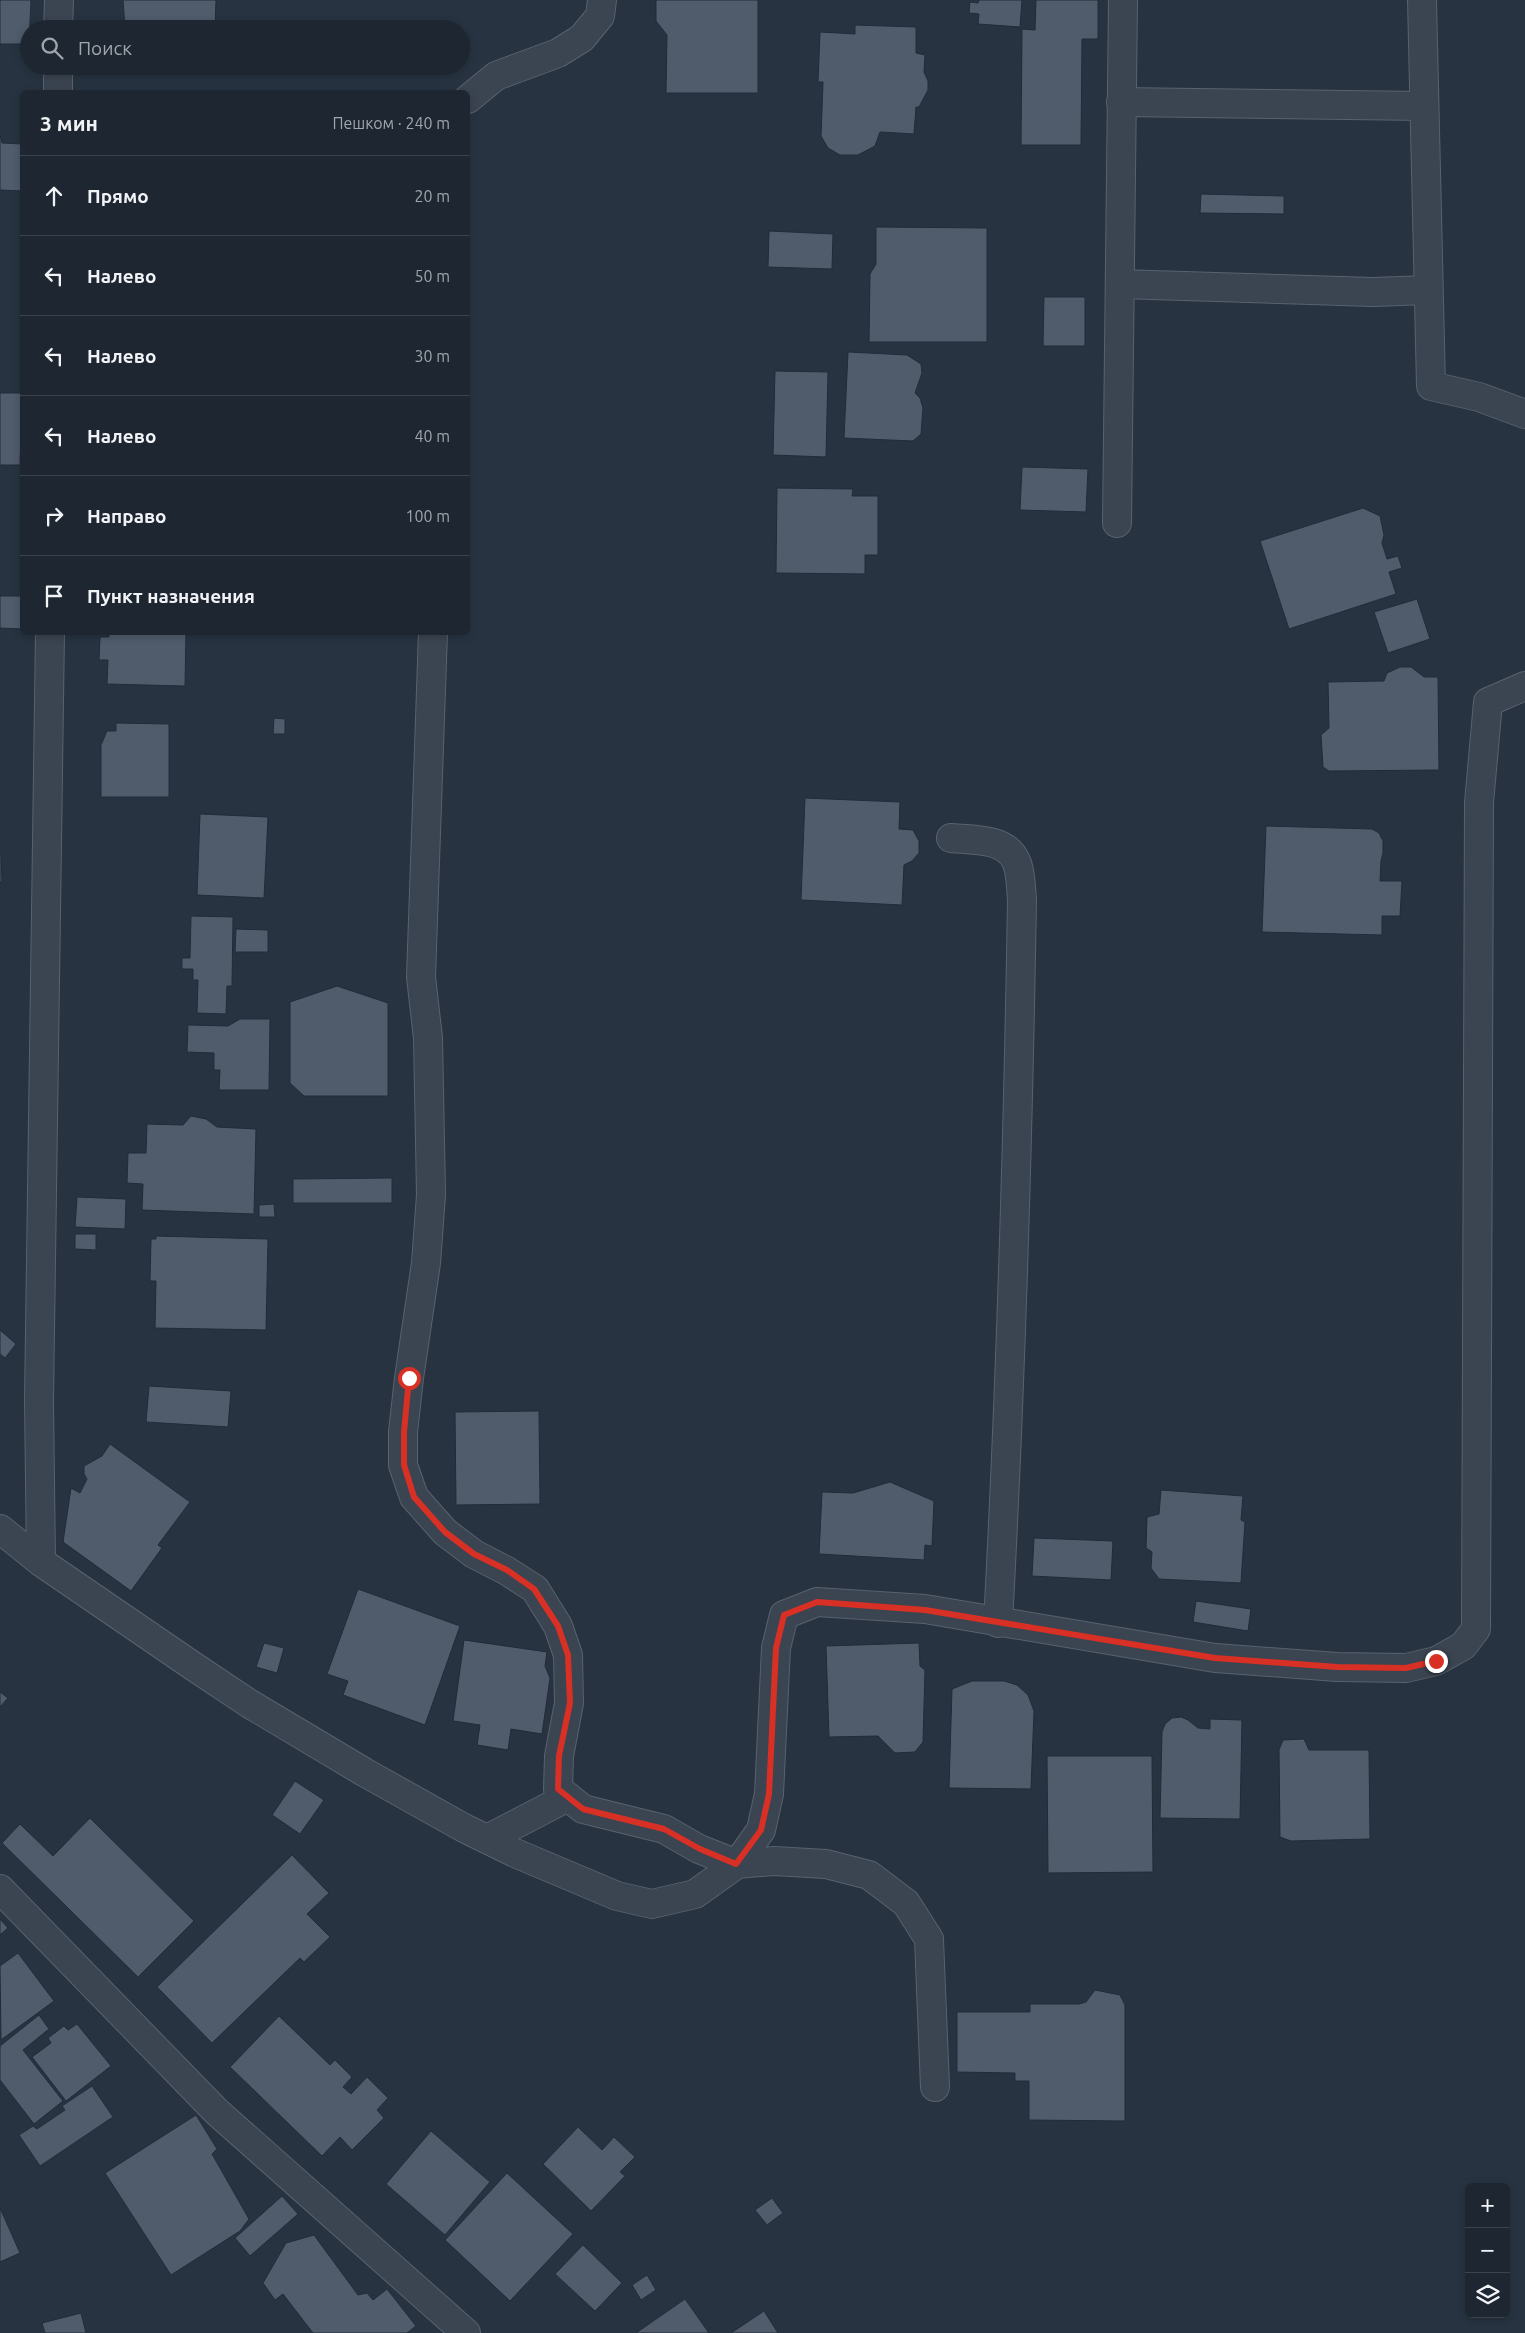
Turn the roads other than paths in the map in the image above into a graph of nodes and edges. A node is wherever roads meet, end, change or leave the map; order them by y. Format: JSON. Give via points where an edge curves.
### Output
{"nodes":[{"id":1,"x":59,"y":0,"type":"edge"},
{"id":2,"x":602,"y":0,"type":"edge"},
{"id":3,"x":1123,"y":0,"type":"edge"},
{"id":4,"x":1422,"y":0,"type":"edge"},
{"id":5,"x":58,"y":20,"type":"edge"},
{"id":6,"x":58,"y":75,"type":"edge"},
{"id":7,"x":58,"y":90,"type":"edge"},
{"id":8,"x":470,"y":97,"type":"edge"},
{"id":9,"x":1121,"y":102,"type":"junction"},
{"id":10,"x":1424,"y":106,"type":"junction"},
{"id":11,"x":1120,"y":284,"type":"junction"},
{"id":12,"x":1428,"y":290,"type":"junction"},
{"id":13,"x":1525,"y":414,"type":"edge"},
{"id":14,"x":1117,"y":523,"type":"dead end"},
{"id":15,"x":50,"y":635,"type":"edge"},
{"id":16,"x":433,"y":635,"type":"edge"},
{"id":17,"x":1525,"y":686,"type":"edge"},
{"id":18,"x":951,"y":838,"type":"dead end"},
{"id":19,"x":0,"y":1529,"type":"edge"},
{"id":20,"x":41,"y":1562,"type":"junction"},
{"id":21,"x":998,"y":1623,"type":"junction"},
{"id":22,"x":568,"y":1797,"type":"junction"},
{"id":23,"x":487,"y":1838,"type":"junction"},
{"id":24,"x":736,"y":1864,"type":"junction"},
{"id":25,"x":0,"y":1889,"type":"edge"},
{"id":26,"x":935,"y":2087,"type":"dead end"},
{"id":27,"x":466,"y":2333,"type":"edge"}],
"edges":[{"from":1,"to":5,"type":"street"},
{"from":2,"to":8,"type":"street","via":[[600,16],[582,38],[558,53],[496,76]]},
{"from":3,"to":9,"type":"street"},
{"from":4,"to":10,"type":"street"},
{"from":6,"to":7,"type":"street"},
{"from":9,"to":10,"type":"street"},
{"from":9,"to":11,"type":"street"},
{"from":10,"to":12,"type":"street"},
{"from":11,"to":12,"type":"street","via":[[1373,292]]},
{"from":11,"to":14,"type":"street"},
{"from":12,"to":13,"type":"street","via":[[1431,386],[1479,397]]},
{"from":15,"to":20,"type":"street","via":[[39,1401]]},
{"from":16,"to":22,"type":"street","via":[[421,977],[428,1038],[431,1195],[426,1263],[408,1387],[404,1465],[414,1497],[445,1532],[474,1554],[507,1570],[534,1589],[558,1626],[568,1655],[570,1703],[559,1756],[558,1789]]},
{"from":17,"to":21,"type":"street","via":[[1488,702],[1479,803],[1476,1629],[1456,1650],[1436,1661],[1406,1668],[1337,1667],[1215,1658]]},
{"from":18,"to":21,"type":"street","via":[[1004,847],[1016,861],[1022,900],[1008,1448]]},
{"from":19,"to":20,"type":"street"},
{"from":20,"to":23,"type":"street","via":[[250,1704],[364,1772]]},
{"from":21,"to":24,"type":"street","via":[[925,1610],[817,1602],[784,1615],[776,1648],[769,1794],[761,1830]]},
{"from":22,"to":23,"type":"street"},
{"from":22,"to":24,"type":"street","via":[[583,1809],[664,1829]]},
{"from":23,"to":24,"type":"street","via":[[617,1896],[652,1904],[695,1894]]},
{"from":24,"to":26,"type":"street","via":[[774,1861],[826,1864],[869,1875],[906,1903],[929,1939]]},
{"from":25,"to":27,"type":"street","via":[[216,2112]]}]}
